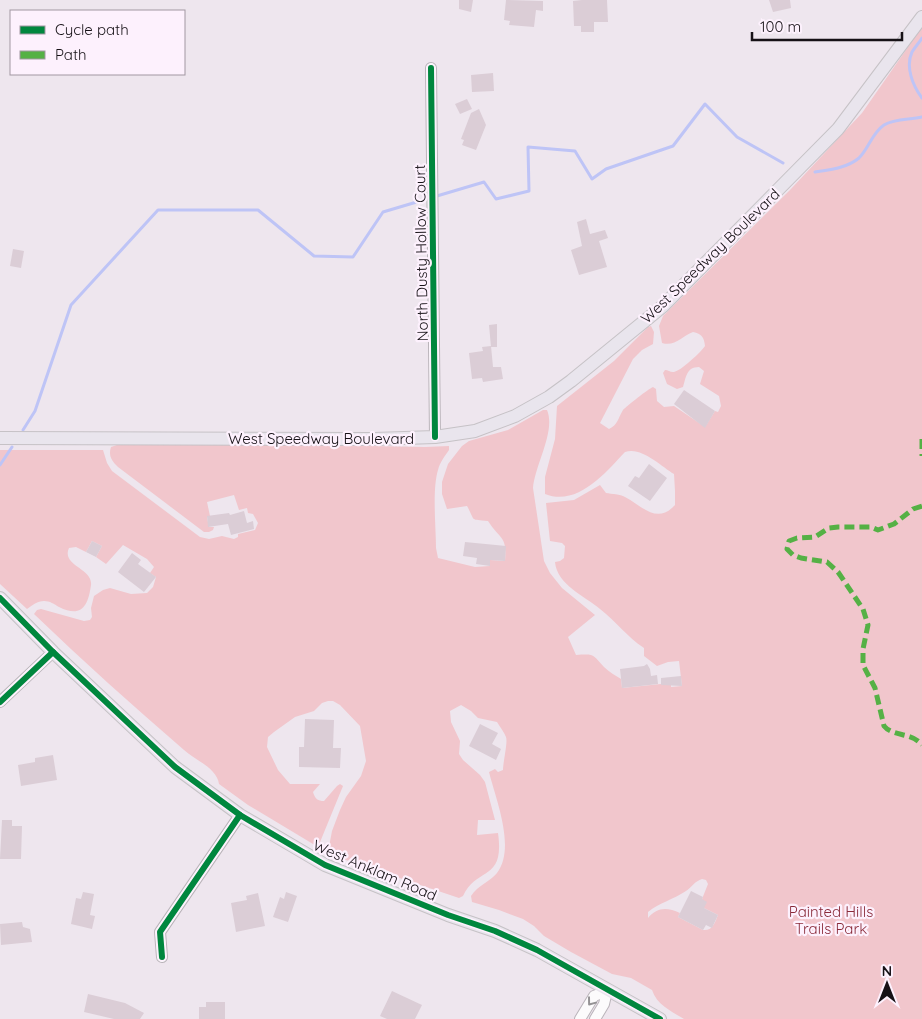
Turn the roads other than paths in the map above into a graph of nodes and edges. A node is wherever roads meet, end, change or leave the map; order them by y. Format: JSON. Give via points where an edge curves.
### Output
{"nodes":[{"id":1,"x":922,"y":17,"type":"edge"},
{"id":2,"x":431,"y":68,"type":"dead end"},
{"id":3,"x":435,"y":437,"type":"junction"},
{"id":4,"x":0,"y":438,"type":"edge"},
{"id":5,"x":0,"y":598,"type":"edge"},
{"id":6,"x":53,"y":652,"type":"junction"},
{"id":7,"x":0,"y":702,"type":"edge"},
{"id":8,"x":240,"y":815,"type":"junction"},
{"id":9,"x":162,"y":957,"type":"dead end"},
{"id":10,"x":607,"y":991,"type":"junction"},
{"id":11,"x":580,"y":1019,"type":"edge"},
{"id":12,"x":595,"y":1019,"type":"edge"},
{"id":13,"x":660,"y":1019,"type":"edge"}],
"edges":[{"from":1,"to":3,"type":"main road","name":"West Speedway Boulevard","via":[[838,129],[663,306],[571,381],[537,404],[490,426],[463,434]]},
{"from":2,"to":3,"type":"street","name":"North Dusty Hollow Court"},
{"from":3,"to":4,"type":"main road","name":"West Speedway Boulevard"},
{"from":5,"to":6,"type":"main road","name":"West Anklam Road"},
{"from":6,"to":7,"type":"street"},
{"from":6,"to":8,"type":"main road","name":"West Anklam Road","via":[[175,767]]},
{"from":8,"to":9,"type":"street","via":[[160,932]]},
{"from":8,"to":10,"type":"main road","name":"West Anklam Road","via":[[324,865],[495,931],[537,950]]},
{"from":10,"to":11,"type":"street","one_way":true,"via":[[594,996]]},
{"from":10,"to":12,"type":"street"},
{"from":10,"to":13,"type":"main road","name":"West Anklam Road"}]}
